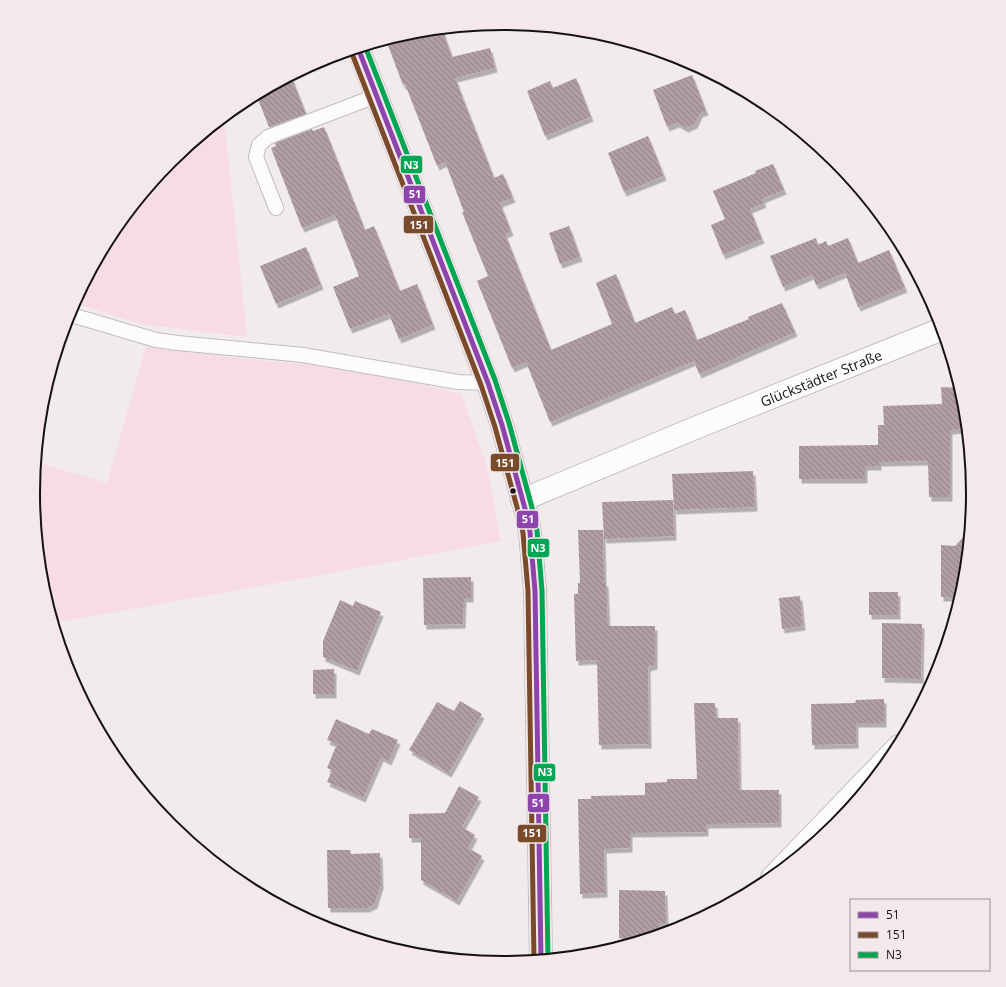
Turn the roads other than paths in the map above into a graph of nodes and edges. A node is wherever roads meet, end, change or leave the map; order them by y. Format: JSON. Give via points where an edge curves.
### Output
{"nodes":[{"id":1,"x":360,"y":53,"type":"edge"},
{"id":2,"x":376,"y":96,"type":"junction"},
{"id":3,"x":276,"y":208,"type":"dead end"},
{"id":4,"x":75,"y":316,"type":"edge"},
{"id":5,"x":937,"y":331,"type":"edge"},
{"id":6,"x":488,"y":383,"type":"junction"},
{"id":7,"x":522,"y":500,"type":"junction"},
{"id":8,"x":856,"y":793,"type":"edge"},
{"id":9,"x":803,"y":847,"type":"edge"},
{"id":10,"x":541,"y":955,"type":"edge"}],
"edges":[{"from":1,"to":2,"type":"street"},
{"from":2,"to":3,"type":"lane","via":[[268,137],[259,145],[256,157]]},
{"from":2,"to":6,"type":"street"},
{"from":4,"to":6,"type":"lane","via":[[156,340],[303,355],[458,382]]},
{"from":5,"to":7,"type":"street","name":"Glückstädter Straße"},
{"from":6,"to":7,"type":"street"},
{"from":7,"to":10,"type":"street","via":[[530,532],[535,591]]},
{"from":8,"to":9,"type":"street"}]}
